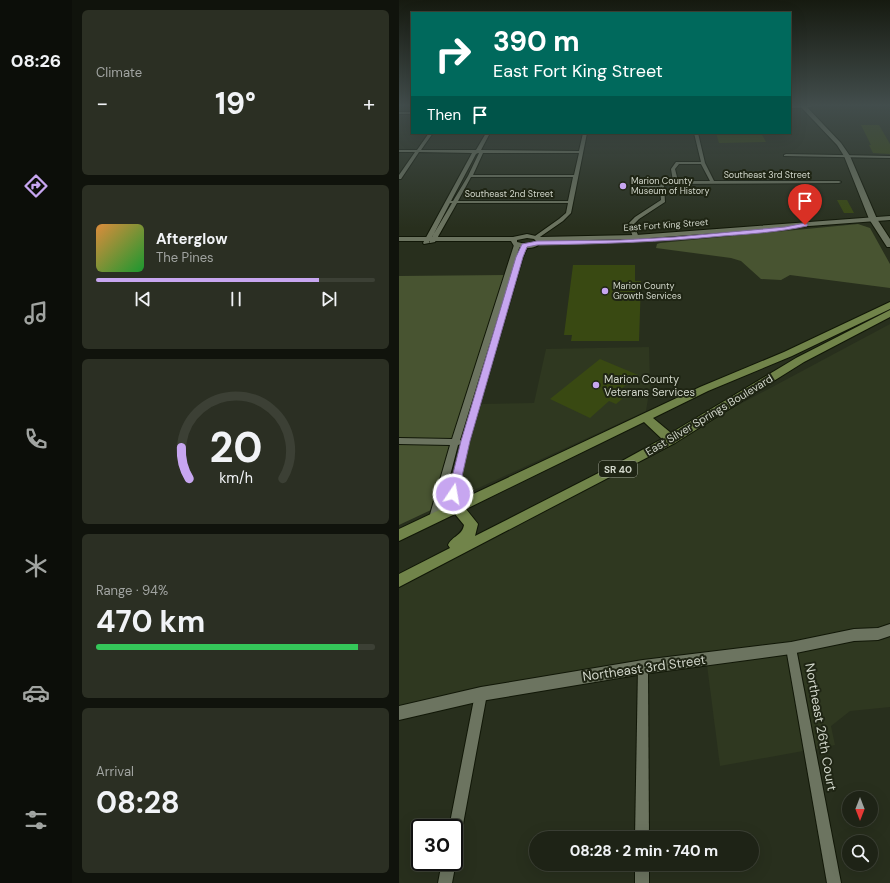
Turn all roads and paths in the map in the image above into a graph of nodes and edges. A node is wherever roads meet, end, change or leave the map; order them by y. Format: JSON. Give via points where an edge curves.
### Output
{"nodes":[{"id":1,"x":423,"y":145,"type":"edge"},
{"id":2,"x":481,"y":145,"type":"edge"},
{"id":3,"x":582,"y":145,"type":"edge"},
{"id":4,"x":699,"y":145,"type":"edge"},
{"id":5,"x":840,"y":145,"type":"edge"},
{"id":6,"x":399,"y":151,"type":"edge"},
{"id":7,"x":419,"y":151,"type":"junction"},
{"id":8,"x":478,"y":151,"type":"junction"},
{"id":9,"x":581,"y":152,"type":"junction"},
{"id":10,"x":786,"y":155,"type":"dead end"},
{"id":11,"x":851,"y":156,"type":"junction"},
{"id":12,"x":890,"y":157,"type":"edge"},
{"id":13,"x":703,"y":163,"type":"junction"},
{"id":14,"x":470,"y":176,"type":"junction"},
{"id":15,"x":575,"y":176,"type":"junction"},
{"id":16,"x":399,"y":178,"type":"edge"},
{"id":17,"x":839,"y":182,"type":"dead end"},
{"id":18,"x":647,"y":183,"type":"dead end"},
{"id":19,"x":675,"y":183,"type":"junction"},
{"id":20,"x":713,"y":183,"type":"junction"},
{"id":21,"x":662,"y":185,"type":"junction"},
{"id":22,"x":447,"y":202,"type":"junction"},
{"id":23,"x":570,"y":202,"type":"junction"},
{"id":24,"x":454,"y":203,"type":"junction"},
{"id":25,"x":873,"y":218,"type":"junction"},
{"id":26,"x":890,"y":218,"type":"edge"},
{"id":27,"x":793,"y":226,"type":"junction"},
{"id":28,"x":633,"y":230,"type":"junction"},
{"id":29,"x":545,"y":231,"type":"junction"},
{"id":30,"x":655,"y":236,"type":"junction"},
{"id":31,"x":620,"y":237,"type":"junction"},
{"id":32,"x":399,"y":239,"type":"edge"},
{"id":33,"x":550,"y":239,"type":"junction"},
{"id":34,"x":636,"y":239,"type":"junction"},
{"id":35,"x":538,"y":240,"type":"junction"},
{"id":36,"x":430,"y":241,"type":"junction"},
{"id":37,"x":399,"y":243,"type":"edge"},
{"id":38,"x":517,"y":243,"type":"junction"},
{"id":39,"x":890,"y":245,"type":"edge"},
{"id":40,"x":890,"y":305,"type":"edge"},
{"id":41,"x":890,"y":314,"type":"edge"},
{"id":42,"x":645,"y":417,"type":"junction"},
{"id":43,"x":671,"y":440,"type":"junction"},
{"id":44,"x":399,"y":441,"type":"edge"},
{"id":45,"x":465,"y":441,"type":"junction"},
{"id":46,"x":455,"y":442,"type":"junction"},
{"id":47,"x":456,"y":507,"type":"junction"},
{"id":48,"x":434,"y":518,"type":"junction"},
{"id":49,"x":399,"y":534,"type":"edge"},
{"id":50,"x":399,"y":575,"type":"edge"},
{"id":51,"x":399,"y":581,"type":"edge"},
{"id":52,"x":890,"y":630,"type":"edge"},
{"id":53,"x":791,"y":648,"type":"junction"},
{"id":54,"x":643,"y":668,"type":"junction"},
{"id":55,"x":481,"y":694,"type":"junction"},
{"id":56,"x":399,"y":713,"type":"edge"},
{"id":57,"x":457,"y":819,"type":"edge"},
{"id":58,"x":642,"y":831,"type":"edge"},
{"id":59,"x":447,"y":871,"type":"edge"},
{"id":60,"x":642,"y":871,"type":"edge"},
{"id":61,"x":445,"y":883,"type":"edge"},
{"id":62,"x":642,"y":883,"type":"edge"},
{"id":63,"x":834,"y":883,"type":"edge"}],
"edges":[{"from":1,"to":7,"type":"street"},
{"from":2,"to":8,"type":"street"},
{"from":3,"to":9,"type":"street"},
{"from":4,"to":13,"type":"street"},
{"from":5,"to":11,"type":"main road"},
{"from":6,"to":7,"type":"street"},
{"from":7,"to":8,"type":"street"},
{"from":7,"to":16,"type":"street"},
{"from":8,"to":9,"type":"street"},
{"from":8,"to":14,"type":"street","via":[[481,153]]},
{"from":8,"to":22,"type":"street","via":[[474,153]]},
{"from":9,"to":15,"type":"street"},
{"from":10,"to":11,"type":"street"},
{"from":11,"to":12,"type":"street"},
{"from":11,"to":25,"type":"main road"},
{"from":11,"to":25,"type":"main road","via":[[862,173]]},
{"from":13,"to":19,"type":"street","via":[[678,163],[673,169]]},
{"from":13,"to":20,"type":"street"},
{"from":14,"to":15,"type":"street"},
{"from":14,"to":24,"type":"street"},
{"from":15,"to":23,"type":"street"},
{"from":17,"to":20,"type":"street","name":"Southeast 3rd Street"},
{"from":18,"to":21,"type":"street","name":"Southeast 3rd Street","via":[[641,185]]},
{"from":19,"to":20,"type":"street","name":"Southeast 3rd Street"},
{"from":19,"to":21,"type":"street","name":"Southeast 3rd Street"},
{"from":21,"to":28,"type":"street","via":[[663,201],[637,218],[631,224]]},
{"from":22,"to":24,"type":"street","name":"Southeast 2nd Street"},
{"from":22,"to":36,"type":"street"},
{"from":23,"to":24,"type":"street","name":"Southeast 2nd Street"},
{"from":23,"to":29,"type":"street","via":[[568,213]]},
{"from":24,"to":36,"type":"street"},
{"from":25,"to":26,"type":"street","name":"East Fort King Street"},
{"from":25,"to":27,"type":"street","name":"East Fort King Street"},
{"from":25,"to":39,"type":"main road"},
{"from":27,"to":30,"type":"street","name":"East Fort King Street"},
{"from":27,"to":34,"type":"street","name":"East Fort King Street","via":[[786,229]]},
{"from":28,"to":30,"type":"street"},
{"from":28,"to":31,"type":"street"},
{"from":28,"to":34,"type":"street"},
{"from":29,"to":33,"type":"street","via":[[544,234]]},
{"from":29,"to":35,"type":"street"},
{"from":30,"to":34,"type":"street","name":"East Fort King Street"},
{"from":31,"to":33,"type":"street","name":"East Fort King Street"},
{"from":31,"to":34,"type":"street","name":"East Fort King Street"},
{"from":32,"to":36,"type":"street"},
{"from":33,"to":35,"type":"street","name":"East Fort King Street"},
{"from":34,"to":35,"type":"street","name":"East Fort King Street"},
{"from":35,"to":38,"type":"street"},
{"from":35,"to":38,"type":"street","via":[[525,236]]},
{"from":36,"to":37,"type":"street"},
{"from":36,"to":38,"type":"street"},
{"from":38,"to":45,"type":"street","via":[[519,257]]},
{"from":38,"to":46,"type":"street"},
{"from":40,"to":42,"type":"main road","name":"East Silver Springs Boulevard","via":[[788,354],[717,383]]},
{"from":41,"to":43,"type":"main road","name":"East Silver Springs Boulevard","number":"SR 40","via":[[800,360]]},
{"from":42,"to":43,"type":"main road"},
{"from":42,"to":47,"type":"main road","name":"East Silver Springs Boulevard"},
{"from":43,"to":51,"type":"main road","name":"East Silver Springs Boulevard","number":"SR 40"},
{"from":44,"to":46,"type":"street"},
{"from":45,"to":46,"type":"street"},
{"from":45,"to":47,"type":"street","via":[[453,494]]},
{"from":46,"to":48,"type":"street"},
{"from":47,"to":48,"type":"main road","name":"East Silver Springs Boulevard"},
{"from":47,"to":50,"type":"main road","via":[[471,524],[466,539]]},
{"from":48,"to":49,"type":"main road","name":"East Silver Springs Boulevard"},
{"from":52,"to":53,"type":"street","name":"Northeast 3rd Street"},
{"from":53,"to":54,"type":"street","name":"Northeast 3rd Street"},
{"from":53,"to":63,"type":"street","name":"Northeast 26th Court"},
{"from":54,"to":55,"type":"street","name":"Northeast 3rd Street"},
{"from":54,"to":58,"type":"street"},
{"from":55,"to":56,"type":"street","name":"Northeast 3rd Street"},
{"from":55,"to":57,"type":"street"},
{"from":59,"to":61,"type":"street"},
{"from":60,"to":62,"type":"street"}]}
